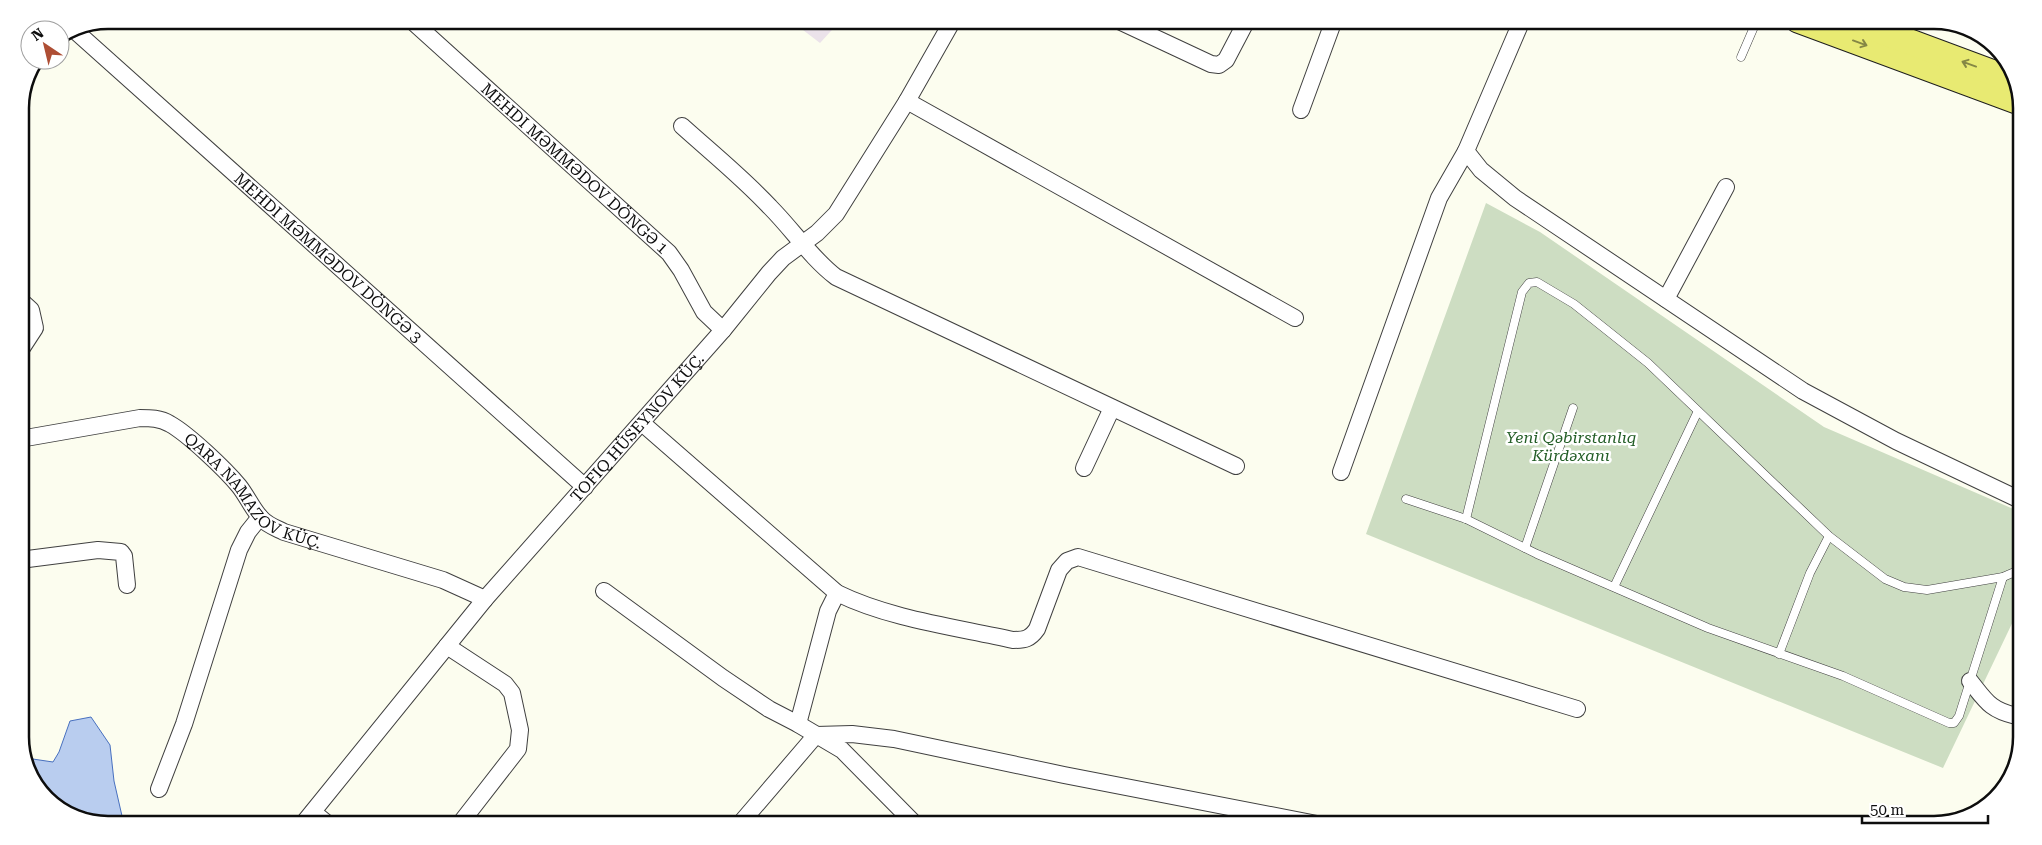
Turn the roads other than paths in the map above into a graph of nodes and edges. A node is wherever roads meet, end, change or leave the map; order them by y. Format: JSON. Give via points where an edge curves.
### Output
{"nodes":[{"id":1,"x":421,"y":29,"type":"edge"},
{"id":2,"x":948,"y":29,"type":"edge"},
{"id":3,"x":1136,"y":29,"type":"edge"},
{"id":4,"x":1242,"y":29,"type":"edge"},
{"id":5,"x":1331,"y":29,"type":"edge"},
{"id":6,"x":1518,"y":29,"type":"edge"},
{"id":7,"x":1753,"y":29,"type":"edge"},
{"id":8,"x":1822,"y":29,"type":"edge"},
{"id":9,"x":1875,"y":29,"type":"edge"},
{"id":10,"x":79,"y":34,"type":"edge"},
{"id":11,"x":1741,"y":57,"type":"dead end"},
{"id":12,"x":2007,"y":79,"type":"edge"},
{"id":13,"x":2013,"y":100,"type":"edge"},
{"id":14,"x":907,"y":101,"type":"junction"},
{"id":15,"x":1301,"y":110,"type":"dead end"},
{"id":16,"x":682,"y":126,"type":"dead end"},
{"id":17,"x":1466,"y":151,"type":"junction"},
{"id":18,"x":1726,"y":187,"type":"dead end"},
{"id":19,"x":803,"y":243,"type":"junction"},
{"id":20,"x":1666,"y":299,"type":"junction"},
{"id":21,"x":29,"y":308,"type":"edge"},
{"id":22,"x":1295,"y":318,"type":"dead end"},
{"id":23,"x":723,"y":330,"type":"junction"},
{"id":24,"x":29,"y":337,"type":"edge"},
{"id":25,"x":1112,"y":408,"type":"junction"},
{"id":26,"x":1573,"y":408,"type":"dead end"},
{"id":27,"x":1698,"y":411,"type":"junction"},
{"id":28,"x":642,"y":423,"type":"junction"},
{"id":29,"x":29,"y":437,"type":"edge"},
{"id":30,"x":1236,"y":466,"type":"dead end"},
{"id":31,"x":1084,"y":468,"type":"dead end"},
{"id":32,"x":1341,"y":472,"type":"dead end"},
{"id":33,"x":585,"y":487,"type":"junction"},
{"id":34,"x":2013,"y":496,"type":"edge"},
{"id":35,"x":1406,"y":499,"type":"dead end"},
{"id":36,"x":260,"y":517,"type":"junction"},
{"id":37,"x":1466,"y":519,"type":"junction"},
{"id":38,"x":1830,"y":536,"type":"junction"},
{"id":39,"x":1525,"y":548,"type":"junction"},
{"id":40,"x":29,"y":559,"type":"edge"},
{"id":41,"x":2013,"y":573,"type":"edge"},
{"id":42,"x":2003,"y":577,"type":"junction"},
{"id":43,"x":127,"y":585,"type":"dead end"},
{"id":44,"x":1614,"y":587,"type":"junction"},
{"id":45,"x":604,"y":591,"type":"dead end"},
{"id":46,"x":837,"y":593,"type":"junction"},
{"id":47,"x":485,"y":599,"type":"junction"},
{"id":48,"x":448,"y":646,"type":"junction"},
{"id":49,"x":1779,"y":654,"type":"junction"},
{"id":50,"x":1970,"y":681,"type":"junction"},
{"id":51,"x":1577,"y":709,"type":"dead end"},
{"id":52,"x":2013,"y":715,"type":"edge"},
{"id":53,"x":798,"y":724,"type":"junction"},
{"id":54,"x":816,"y":735,"type":"junction"},
{"id":55,"x":160,"y":789,"type":"dead end"},
{"id":56,"x":313,"y":812,"type":"junction"},
{"id":57,"x":310,"y":816,"type":"edge"},
{"id":58,"x":318,"y":816,"type":"edge"},
{"id":59,"x":466,"y":816,"type":"edge"},
{"id":60,"x":747,"y":816,"type":"edge"},
{"id":61,"x":907,"y":816,"type":"edge"},
{"id":62,"x":1276,"y":816,"type":"edge"}],
"edges":[{"from":1,"to":23,"type":"street","name":"MEHDI MƏMMƏDOV DÖNGƏ 1","via":[[669,254],[704,312]]},
{"from":2,"to":14,"type":"street","name":"TOFIQ HÜSEYNOV KÜÇ."},
{"from":3,"to":4,"type":"street","via":[[1219,65],[1226,60]]},
{"from":5,"to":15,"type":"street"},
{"from":6,"to":17,"type":"street"},
{"from":7,"to":11,"type":"lane"},
{"from":8,"to":13,"type":"main road","one_way":true},
{"from":12,"to":9,"type":"main road","one_way":true},
{"from":10,"to":33,"type":"street","name":"MEHDI MƏMMƏDOV DÖNGƏ 3"},
{"from":14,"to":19,"type":"street","name":"TOFIQ HÜSEYNOV KÜÇ.","via":[[836,214]]},
{"from":14,"to":22,"type":"street"},
{"from":16,"to":19,"type":"street","via":[[746,182]]},
{"from":17,"to":20,"type":"street","via":[[1480,170],[1515,198]]},
{"from":17,"to":32,"type":"street","via":[[1439,198]]},
{"from":18,"to":20,"type":"street"},
{"from":19,"to":23,"type":"street","name":"TOFIQ HÜSEYNOV KÜÇ.","via":[[769,273]]},
{"from":19,"to":25,"type":"street","via":[[820,265],[836,277]]},
{"from":20,"to":34,"type":"street","via":[[1804,391],[1896,441]]},
{"from":21,"to":24,"type":"street","via":[[35,328]]},
{"from":23,"to":28,"type":"street","name":"TOFIQ HÜSEYNOV KÜÇ."},
{"from":25,"to":30,"type":"street"},
{"from":25,"to":31,"type":"street"},
{"from":26,"to":39,"type":"lane"},
{"from":27,"to":37,"type":"lane","via":[[1648,363],[1574,304],[1537,282],[1529,282],[1522,292]]},
{"from":27,"to":38,"type":"lane"},
{"from":27,"to":44,"type":"lane"},
{"from":28,"to":33,"type":"street","name":"TOFIQ HÜSEYNOV KÜÇ."},
{"from":28,"to":46,"type":"street"},
{"from":29,"to":36,"type":"street","name":"QARA NAMAZOV KÜÇ.","via":[[140,418],[169,423],[238,485]]},
{"from":33,"to":47,"type":"street","name":"TOFIQ HÜSEYNOV KÜÇ."},
{"from":35,"to":37,"type":"lane"},
{"from":36,"to":47,"type":"street","name":"QARA NAMAZOV KÜÇ.","via":[[284,532],[443,580]]},
{"from":36,"to":55,"type":"street","via":[[239,550]]},
{"from":37,"to":39,"type":"lane"},
{"from":38,"to":42,"type":"lane","via":[[1885,579],[1904,587],[1927,590]]},
{"from":38,"to":49,"type":"lane","via":[[1810,573]]},
{"from":39,"to":44,"type":"lane"},
{"from":40,"to":43,"type":"street","via":[[98,550],[121,552]]},
{"from":41,"to":42,"type":"lane"},
{"from":42,"to":50,"type":"lane"},
{"from":44,"to":49,"type":"lane","via":[[1708,628]]},
{"from":45,"to":53,"type":"street","via":[[723,678]]},
{"from":46,"to":51,"type":"street","via":[[886,612],[1024,640],[1037,629],[1059,570],[1067,561],[1078,557]]},
{"from":46,"to":53,"type":"street","via":[[828,611]]},
{"from":47,"to":48,"type":"street","name":"TOFIQ HÜSEYNOV KÜÇ."},
{"from":48,"to":56,"type":"street","name":"TOFIQ HÜSEYNOV KÜÇ."},
{"from":48,"to":59,"type":"street","via":[[506,684],[512,693],[520,730],[518,749]]},
{"from":49,"to":50,"type":"lane","via":[[1843,676],[1949,724],[1954,724],[1959,716]]},
{"from":50,"to":52,"type":"street","via":[[1989,704],[2000,712]]},
{"from":53,"to":54,"type":"street"},
{"from":54,"to":60,"type":"street"},
{"from":54,"to":61,"type":"street","via":[[842,750]]},
{"from":54,"to":62,"type":"street","via":[[852,734],[894,739]]},
{"from":56,"to":57,"type":"street","name":"TOFIQ HÜSEYNOV KÜÇ."},
{"from":56,"to":58,"type":"street"}]}
